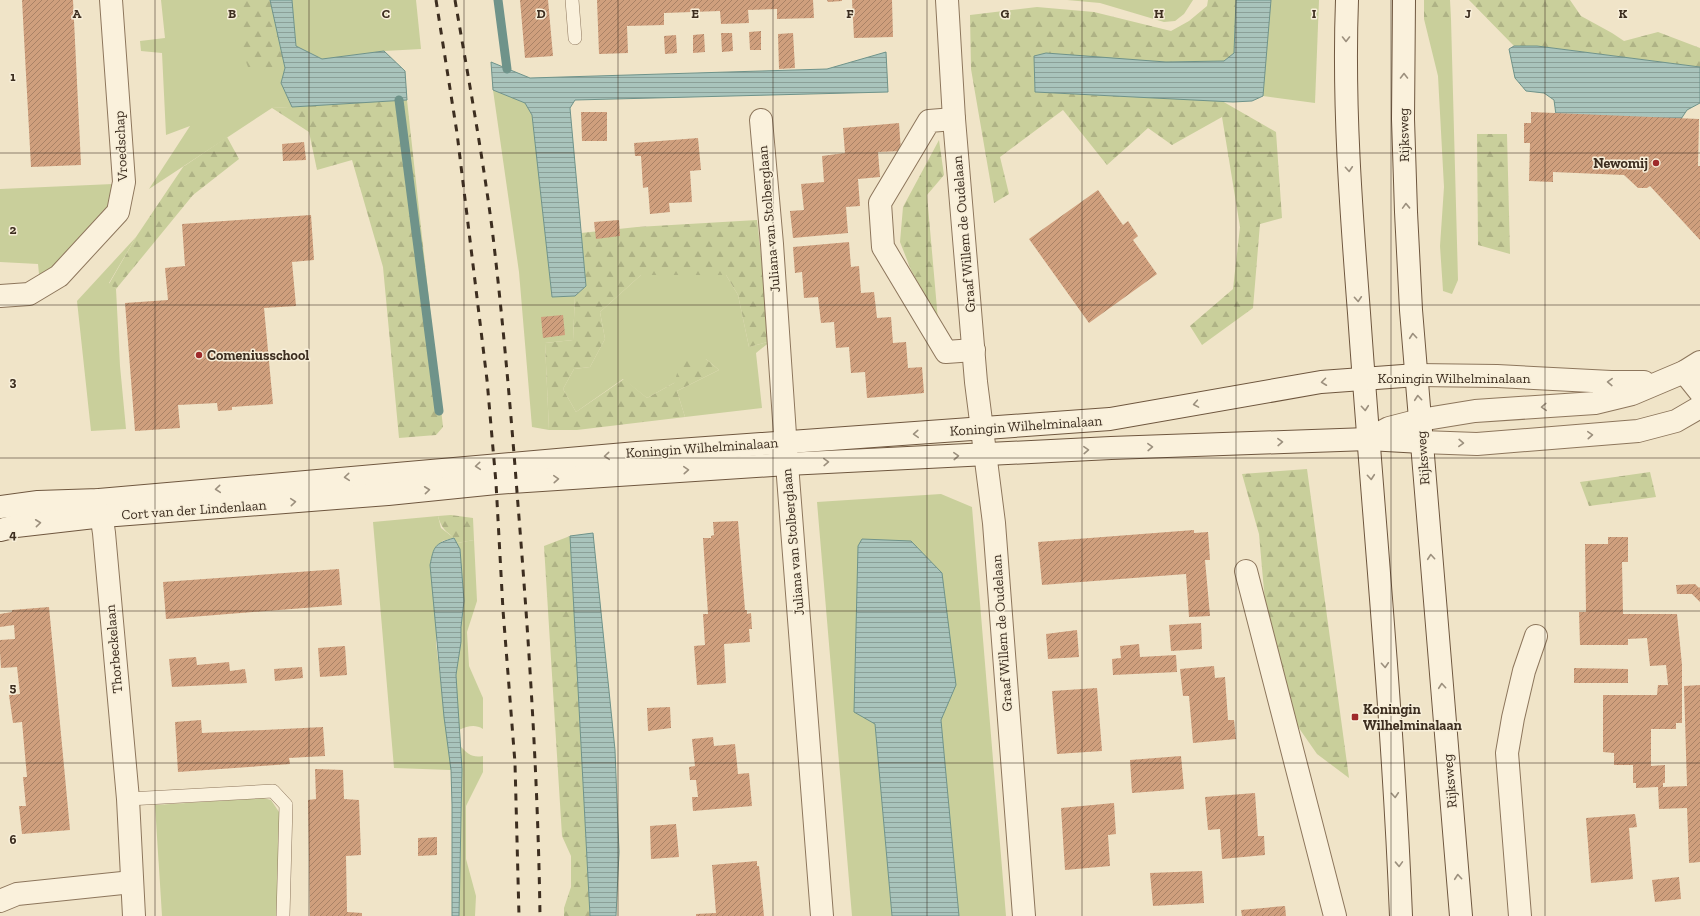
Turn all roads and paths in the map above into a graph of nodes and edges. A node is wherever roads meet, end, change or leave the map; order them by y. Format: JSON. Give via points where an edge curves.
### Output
{"nodes":[{"id":1,"x":111,"y":0,"type":"edge"},
{"id":2,"x":572,"y":0,"type":"edge"},
{"id":3,"x":947,"y":0,"type":"edge"},
{"id":4,"x":1347,"y":0,"type":"edge"},
{"id":5,"x":1404,"y":0,"type":"edge"},
{"id":6,"x":574,"y":38,"type":"dead end"},
{"id":7,"x":954,"y":119,"type":"junction"},
{"id":8,"x":761,"y":120,"type":"dead end"},
{"id":9,"x":0,"y":296,"type":"edge"},
{"id":10,"x":974,"y":350,"type":"junction"},
{"id":11,"x":1692,"y":367,"type":"edge"},
{"id":12,"x":1417,"y":375,"type":"junction"},
{"id":13,"x":1363,"y":378,"type":"junction"},
{"id":14,"x":1663,"y":381,"type":"junction"},
{"id":15,"x":1700,"y":392,"type":"edge"},
{"id":16,"x":1700,"y":407,"type":"edge"},
{"id":17,"x":1420,"y":420,"type":"junction"},
{"id":18,"x":982,"y":429,"type":"junction"},
{"id":19,"x":1368,"y":439,"type":"junction"},
{"id":20,"x":786,"y":442,"type":"junction"},
{"id":21,"x":1422,"y":442,"type":"junction"},
{"id":22,"x":986,"y":455,"type":"junction"},
{"id":23,"x":787,"y":464,"type":"junction"},
{"id":24,"x":387,"y":484,"type":"junction"},
{"id":25,"x":0,"y":507,"type":"edge"},
{"id":26,"x":101,"y":508,"type":"junction"},
{"id":27,"x":0,"y":530,"type":"edge"},
{"id":28,"x":1246,"y":571,"type":"dead end"},
{"id":29,"x":1536,"y":636,"type":"dead end"},
{"id":30,"x":128,"y":799,"type":"junction"},
{"id":31,"x":132,"y":882,"type":"junction"},
{"id":32,"x":0,"y":901,"type":"edge"},
{"id":33,"x":134,"y":916,"type":"edge"},
{"id":34,"x":284,"y":916,"type":"edge"},
{"id":35,"x":822,"y":916,"type":"edge"},
{"id":36,"x":1024,"y":916,"type":"edge"},
{"id":37,"x":1334,"y":916,"type":"edge"},
{"id":38,"x":1401,"y":916,"type":"edge"},
{"id":39,"x":1461,"y":916,"type":"edge"},
{"id":40,"x":1520,"y":916,"type":"edge"}],
"edges":[{"from":1,"to":9,"type":"street","name":"Vroedschap","via":[[124,182],[118,212],[59,276],[29,294]]},
{"from":2,"to":6,"type":"lane"},
{"from":3,"to":7,"type":"street","name":"Graaf Willem de Oudelaan"},
{"from":4,"to":13,"type":"street","one_way":true,"via":[[1345,38],[1348,158]]},
{"from":12,"to":5,"type":"street","name":"Rijksweg","one_way":true,"via":[[1411,310],[1403,119]]},
{"from":7,"to":10,"type":"street","name":"Graaf Willem de Oudelaan"},
{"from":7,"to":10,"type":"street","via":[[929,121],[880,203],[883,247],[946,352]]},
{"from":8,"to":20,"type":"street","name":"Juliana van Stolberglaan"},
{"from":10,"to":18,"type":"street","name":"Graaf Willem de Oudelaan"},
{"from":11,"to":14,"type":"street","name":"Koningin Wilhelminalaan"},
{"from":11,"to":15,"type":"street","name":"Koningin Wilhelminalaan"},
{"from":12,"to":13,"type":"street","name":"Koningin Wilhelminalaan"},
{"from":14,"to":12,"type":"street","name":"Koningin Wilhelminalaan","one_way":true,"via":[[1638,383]]},
{"from":17,"to":12,"type":"street","name":"Rijksweg","one_way":true},
{"from":13,"to":18,"type":"street","name":"Koningin Wilhelminalaan","one_way":true,"via":[[1321,382],[1110,419]]},
{"from":13,"to":19,"type":"street","one_way":true},
{"from":14,"to":17,"type":"street","name":"Koningin Wilhelminalaan","one_way":true,"via":[[1632,394],[1595,403],[1475,411]]},
{"from":21,"to":16,"type":"street","name":"Koningin Wilhelminalaan","one_way":true,"via":[[1477,444],[1638,431],[1676,421]]},
{"from":17,"to":19,"type":"street","name":"Koningin Wilhelminalaan","via":[[1389,428]]},
{"from":17,"to":21,"type":"street","name":"Rijksweg"},
{"from":18,"to":20,"type":"street","name":"Koningin Wilhelminalaan","one_way":true},
{"from":18,"to":22,"type":"street","name":"Graaf Willem de Oudelaan"},
{"from":19,"to":21,"type":"street","name":"Koningin Wilhelminalaan"},
{"from":22,"to":19,"type":"street","name":"Koningin Wilhelminalaan","one_way":true},
{"from":19,"to":38,"type":"street","one_way":true,"via":[[1397,824]]},
{"from":20,"to":23,"type":"street","name":"Juliana van Stolberglaan"},
{"from":20,"to":24,"type":"street","name":"Koningin Wilhelminalaan","one_way":true},
{"from":39,"to":21,"type":"street","name":"Rijksweg","one_way":true},
{"from":23,"to":22,"type":"street","name":"Koningin Wilhelminalaan","one_way":true},
{"from":22,"to":36,"type":"street","name":"Graaf Willem de Oudelaan","via":[[994,523]]},
{"from":24,"to":23,"type":"street","name":"Koningin Wilhelminalaan","one_way":true,"via":[[496,483]]},
{"from":23,"to":35,"type":"street","name":"Juliana van Stolberglaan"},
{"from":24,"to":26,"type":"street","name":"Cort van der Lindenlaan"},
{"from":25,"to":26,"type":"street","name":"Cort van der Lindenlaan","via":[[38,502]]},
{"from":27,"to":26,"type":"street","name":"Cort van der Lindenlaan","one_way":true},
{"from":26,"to":30,"type":"street","name":"Thorbeckelaan"},
{"from":28,"to":37,"type":"street"},
{"from":29,"to":40,"type":"street","via":[[1524,671],[1507,753]]},
{"from":30,"to":31,"type":"street","name":"Thorbeckelaan"},
{"from":30,"to":34,"type":"lane","via":[[273,791],[286,806]]},
{"from":31,"to":32,"type":"street","via":[[17,894]]},
{"from":31,"to":33,"type":"street","name":"Thorbeckelaan"}]}
